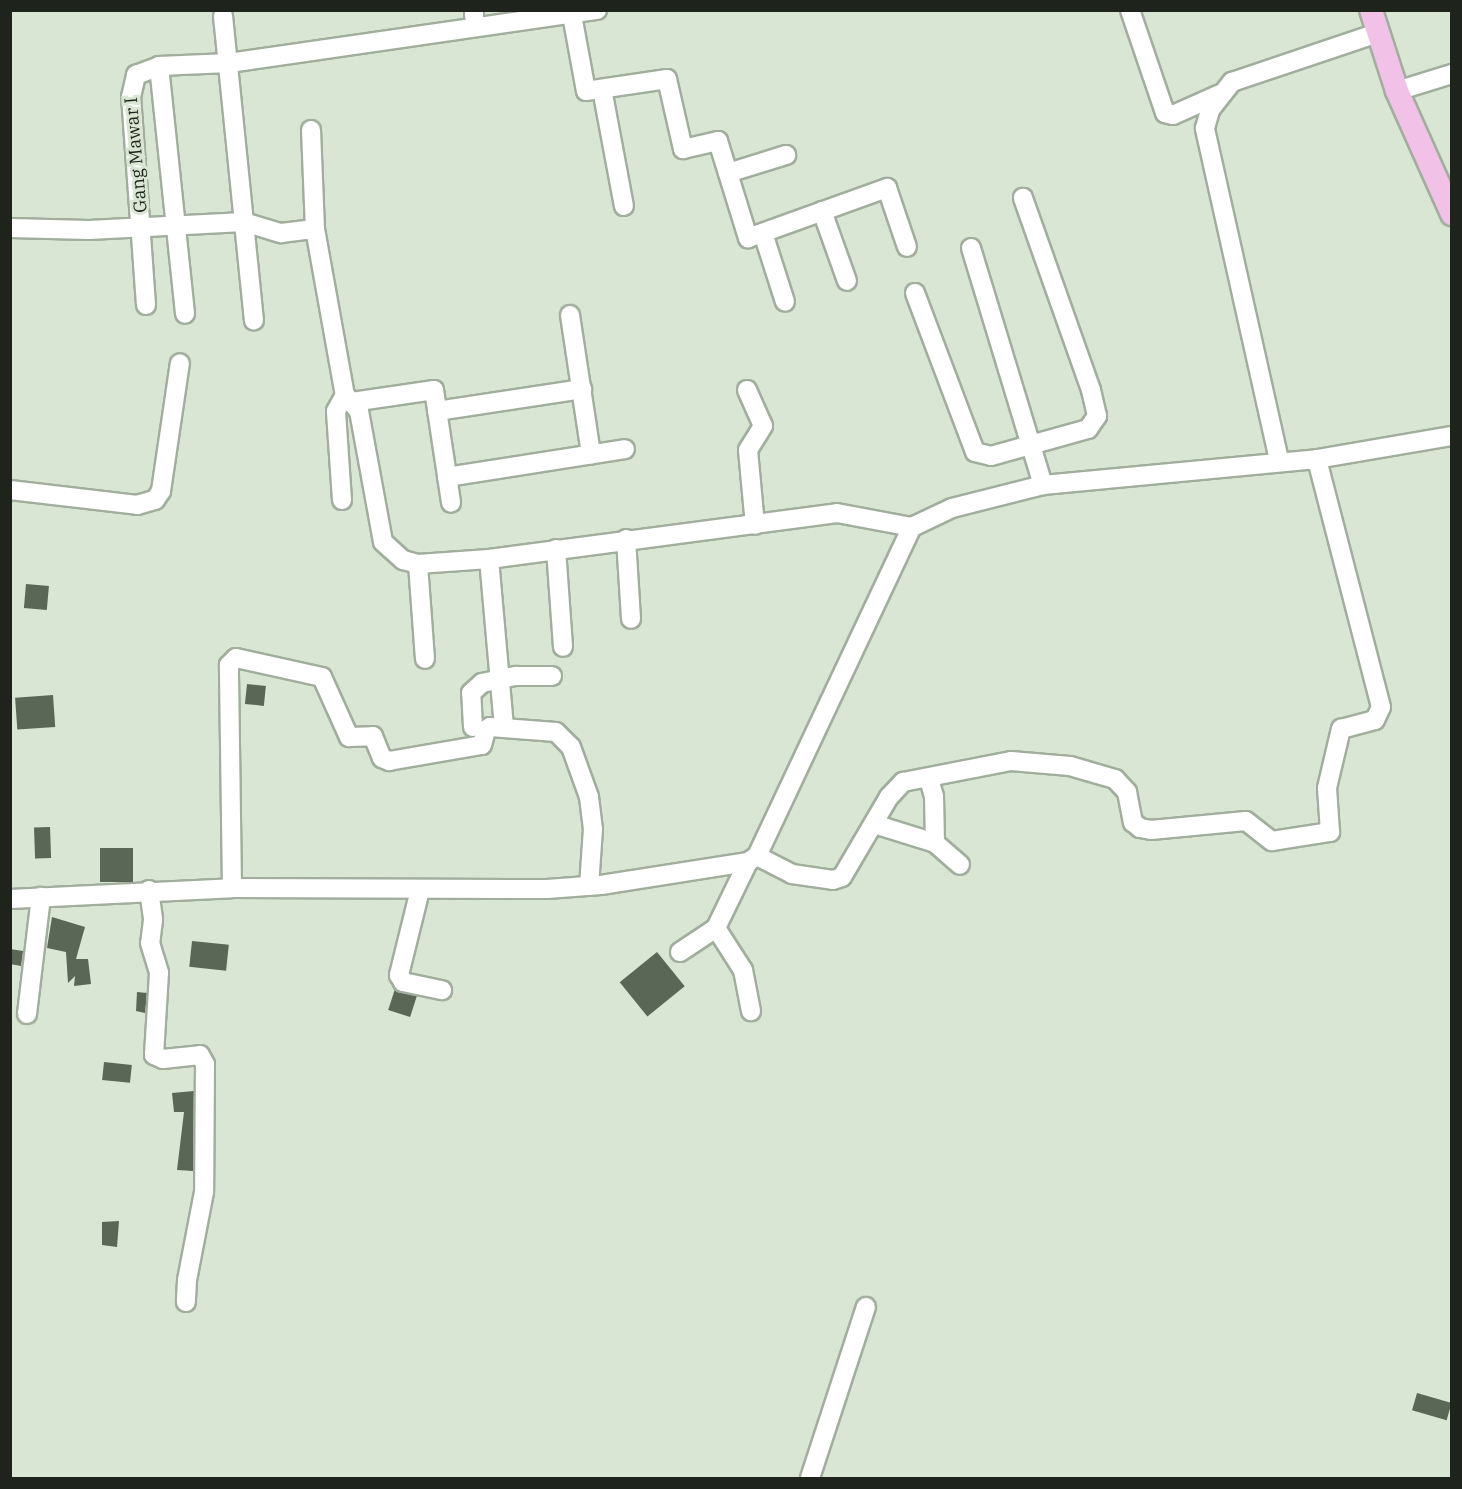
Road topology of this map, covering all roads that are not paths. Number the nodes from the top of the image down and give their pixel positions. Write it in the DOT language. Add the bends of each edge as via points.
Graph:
graph roads {
  1 [pos="597,10"];
  2 [pos="1130,10"];
  3 [pos="1371,10"];
  4 [pos="570,13"];
  5 [pos="223,16"];
  6 [pos="1378,33"];
  7 [pos="229,63"];
  8 [pos="159,66"];
  9 [pos="1452,74"];
  10 [pos="602,89"];
  11 [pos="1397,91"];
  12 [pos="1220,94"];
  13 [pos="311,130"];
  14 [pos="786,155"];
  15 [pos="728,173"];
  16 [pos="1023,198"];
  17 [pos="624,206"];
  18 [pos="822,211"];
  19 [pos="1452,214"];
  20 [pos="244,222"];
  21 [pos="10,228"];
  22 [pos="142,228"];
  23 [pos="173,228"];
  24 [pos="315,229"];
  25 [pos="763,233"];
  26 [pos="907,247"];
  27 [pos="971,248"];
  28 [pos="847,281"];
  29 [pos="915,293"];
  30 [pos="785,302"];
  31 [pos="146,305"];
  32 [pos="185,314"];
  33 [pos="570,315"];
  34 [pos="254,320"];
  35 [pos="180,363"];
  36 [pos="582,389"];
  37 [pos="747,390"];
  38 [pos="348,399"];
  39 [pos="437,411"];
  40 [pos="1452,436"];
  41 [pos="1031,445"];
  42 [pos="625,449"];
  43 [pos="591,454"];
  44 [pos="1317,459"];
  45 [pos="1279,460"];
  46 [pos="447,477"];
  47 [pos="1043,485"];
  48 [pos="10,490"];
  49 [pos="342,500"];
  50 [pos="451,502"];
  51 [pos="755,525"];
  52 [pos="912,527"];
  53 [pos="626,539"];
  54 [pos="556,549"];
  55 [pos="489,559"];
  56 [pos="418,564"];
  57 [pos="631,620"];
  58 [pos="563,647"];
  59 [pos="424,659"];
  60 [pos="552,676"];
  61 [pos="500,679"];
  62 [pos="504,726"];
  63 [pos="473,727"];
  64 [pos="930,779"];
  65 [pos="874,824"];
  66 [pos="935,843"];
  67 [pos="753,859"];
  68 [pos="960,865"];
  69 [pos="589,886"];
  70 [pos="232,888"];
  71 [pos="149,890"];
  72 [pos="420,890"];
  73 [pos="41,897"];
  74 [pos="10,899"];
  75 [pos="716,927"];
  76 [pos="680,952"];
  77 [pos="442,990"];
  78 [pos="751,1011"];
  79 [pos="27,1014"];
  80 [pos="186,1302"];
  81 [pos="866,1307"];
  82 [pos="810,1479"];
  1 -- 4 [label="street"];
  2 -- 12 [label="street" via="1165,113 1173,115"];
  3 -- 6 [label="main road"];
  4 -- 7 [label="street"];
  4 -- 10 [label="street" via="586,91"];
  5 -- 7 [label="street"];
  6 -- 11 [label="main road"];
  6 -- 12 [label="street" via="1232,81"];
  7 -- 8 [label="street"];
  7 -- 20 [label="street"];
  8 -- 22 [label="street, Gang Mawar I" via="136,75 133,82"];
  8 -- 23 [label="street"];
  9 -- 11 [label="street"];
  10 -- 15 [label="street" via="667,80 683,149 718,141"];
  10 -- 17 [label="street"];
  11 -- 19 [label="main road"];
  12 -- 45 [label="street" via="1205,128 1207,145"];
  13 -- 24 [label="street"];
  14 -- 15 [label="street"];
  15 -- 25 [label="street" via="748,238"];
  16 -- 41 [label="street" via="1097,416 1088,429"];
  18 -- 25 [label="street"];
  18 -- 26 [label="street" via="887,188"];
  18 -- 28 [label="street"];
  20 -- 23 [label="street"];
  20 -- 24 [label="street" via="281,233"];
  20 -- 34 [label="street"];
  21 -- 22 [label="street"];
  22 -- 23 [label="street"];
  22 -- 31 [label="street, Gang Mawar I"];
  23 -- 32 [label="street"];
  24 -- 38 [label="street"];
  25 -- 30 [label="street"];
  27 -- 41 [label="street"];
  29 -- 41 [label="street" via="975,452 992,456"];
  33 -- 36 [label="street"];
  35 -- 48 [label="street" via="161,491 155,500 137,506"];
  36 -- 39 [label="street"];
  36 -- 43 [label="street"];
  37 -- 51 [label="street" via="763,426 748,450"];
  38 -- 39 [label="street" via="434,390"];
  38 -- 49 [label="street" via="336,411"];
  38 -- 56 [label="street" via="359,411 383,542 391,553"];
  39 -- 46 [label="street"];
  40 -- 44 [label="street"];
  41 -- 47 [label="street"];
  42 -- 43 [label="street"];
  43 -- 46 [label="street"];
  44 -- 45 [label="street"];
  44 -- 64 [label="street" via="1381,707 1375,720 1341,729 1327,789 1330,832 1272,841 1246,821 1140,828 1133,822 1123,785 1070,766 1011,761"];
  45 -- 47 [label="street"];
  46 -- 50 [label="street"];
  47 -- 52 [label="street" via="952,508"];
  51 -- 52 [label="street" via="850,514"];
  51 -- 53 [label="street"];
  52 -- 67 [label="street"];
  53 -- 54 [label="street"];
  53 -- 57 [label="street"];
  54 -- 55 [label="street"];
  54 -- 58 [label="street"];
  55 -- 56 [label="street"];
  55 -- 61 [label="street"];
  56 -- 59 [label="street"];
  60 -- 61 [label="street"];
  61 -- 62 [label="street"];
  61 -- 63 [label="street" via="482,682 471,693"];
  62 -- 69 [label="street" via="556,732 571,747 589,797 593,829"];
  62 -- 70 [label="street" via="487,728 482,745 388,761 382,758 373,736 349,737 322,677 241,658 232,660"];
  64 -- 65 [label="street" via="903,782"];
  64 -- 66 [label="street"];
  65 -- 66 [label="street"];
  65 -- 67 [label="street" via="850,869 833,880 792,874"];
  66 -- 68 [label="street"];
  67 -- 69 [label="street"];
  67 -- 75 [label="street"];
  69 -- 72 [label="street"];
  70 -- 71 [label="street"];
  70 -- 72 [label="street"];
  71 -- 73 [label="street"];
  71 -- 80 [label="street" via="153,920 150,944 159,973 154,1055 163,1059 200,1055 205,1064 204,1192"];
  72 -- 77 [label="street" via="399,975 403,982"];
  73 -- 74 [label="street"];
  73 -- 79 [label="street"];
  75 -- 76 [label="street"];
  75 -- 78 [label="street" via="720,940 743,970"];
  81 -- 82 [label="street"];
}
